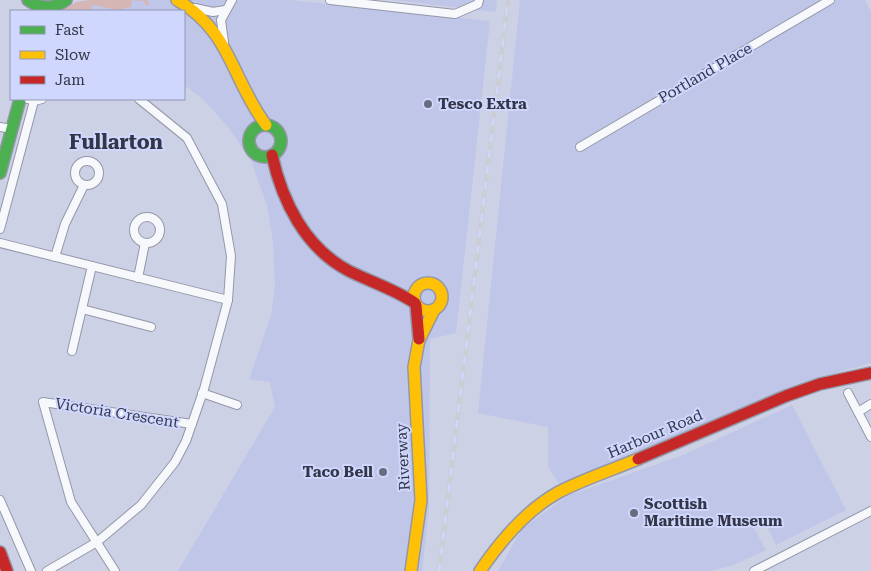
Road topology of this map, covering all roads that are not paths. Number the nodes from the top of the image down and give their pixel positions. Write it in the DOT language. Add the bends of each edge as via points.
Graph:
graph roads {
  1 [pos="232,0"];
  2 [pos="330,0"];
  3 [pos="478,0"];
  4 [pos="830,0"];
  5 [pos="179,1"];
  6 [pos="356,1"];
  7 [pos="31,5"];
  8 [pos="59,6"];
  9 [pos="225,10"];
  10 [pos="226,49"];
  11 [pos="20,100"];
  12 [pos="34,100"];
  13 [pos="140,100"];
  14 [pos="250,104"];
  15 [pos="266,125"];
  16 [pos="0,127"];
  17 [pos="12,129"];
  18 [pos="253,130"];
  19 [pos="580,147"];
  20 [pos="268,156"];
  21 [pos="0,173"];
  22 [pos="84,185"];
  23 [pos="0,229"];
  24 [pos="145,243"];
  25 [pos="0,244"];
  26 [pos="55,257"];
  27 [pos="92,266"];
  28 [pos="138,278"];
  29 [pos="424,284"];
  30 [pos="390,287"];
  31 [pos="228,300"];
  32 [pos="415,304"];
  33 [pos="82,309"];
  34 [pos="434,310"];
  35 [pos="151,327"];
  36 [pos="419,340"];
  37 [pos="72,350"];
  38 [pos="871,373"];
  39 [pos="202,393"];
  40 [pos="848,393"];
  41 [pos="871,404"];
  42 [pos="237,405"];
  43 [pos="858,412"];
  44 [pos="192,424"];
  45 [pos="871,438"];
  46 [pos="0,500"];
  47 [pos="871,511"];
  48 [pos="97,542"];
  49 [pos="0,552"];
  50 [pos="7,571"];
  51 [pos="31,571"];
  52 [pos="47,571"];
  53 [pos="115,571"];
  54 [pos="410,571"];
  55 [pos="480,571"];
  56 [pos="754,571"];
  1 -- 9 [label="street"];
  2 -- 6 [label="street"];
  3 -- 6 [label="street" via="478,4 455,14"];
  4 -- 19 [label="street, Portland Place"];
  5 -- 9 [label="street" via="204,11"];
  5 -- 10 [label="street" via="213,27"];
  7 -- 8 [label="street"];
  9 -- 10 [label="street" via="221,30"];
  10 -- 14 [label="street"];
  11 -- 17 [label="street"];
  12 -- 23 [label="street"];
  13 -- 31 [label="street" via="188,138 222,204 231,256"];
  14 -- 15 [label="street"];
  14 -- 18 [label="street"];
  15 -- 18 [label="street"];
  15 -- 20 [label="street" via="276,128 281,140 278,150"];
  16 -- 17 [label="street"];
  17 -- 21 [label="street"];
  18 -- 20 [label="street" via="250,146 253,151"];
  20 -- 30 [label="street" via="284,196 303,230 321,251 342,267"];
  22 -- 26 [label="street" via="65,224"];
  24 -- 28 [label="street"];
  25 -- 26 [label="street"];
  26 -- 27 [label="street"];
  27 -- 28 [label="street"];
  27 -- 33 [label="street"];
  28 -- 31 [label="street"];
  29 -- 30 [label="street"];
  29 -- 32 [label="street" via="414,293"];
  29 -- 34 [label="street" via="436,286 441,292 440,304"];
  30 -- 32 [label="street"];
  31 -- 39 [label="street"];
  32 -- 34 [label="street" via="426,311"];
  32 -- 36 [label="street, Riverway"];
  33 -- 35 [label="street"];
  33 -- 37 [label="street"];
  34 -- 36 [label="street, Riverway"];
  36 -- 54 [label="street, Riverway" via="414,388 421,500"];
  38 -- 55 [label="street, Harbour Road" via="820,384 786,396 560,492 510,531"];
  39 -- 42 [label="street"];
  39 -- 44 [label="street"];
  40 -- 43 [label="street"];
  41 -- 43 [label="street"];
  43 -- 45 [label="street"];
  44 -- 48 [label="street" via="175,462 141,505"];
  44 -- 48 [label="street, Victoria Crescent" via="43,402 71,502"];
  46 -- 51 [label="street"];
  47 -- 56 [label="street"];
  48 -- 52 [label="street"];
  48 -- 53 [label="street"];
  49 -- 50 [label="street"];
}
